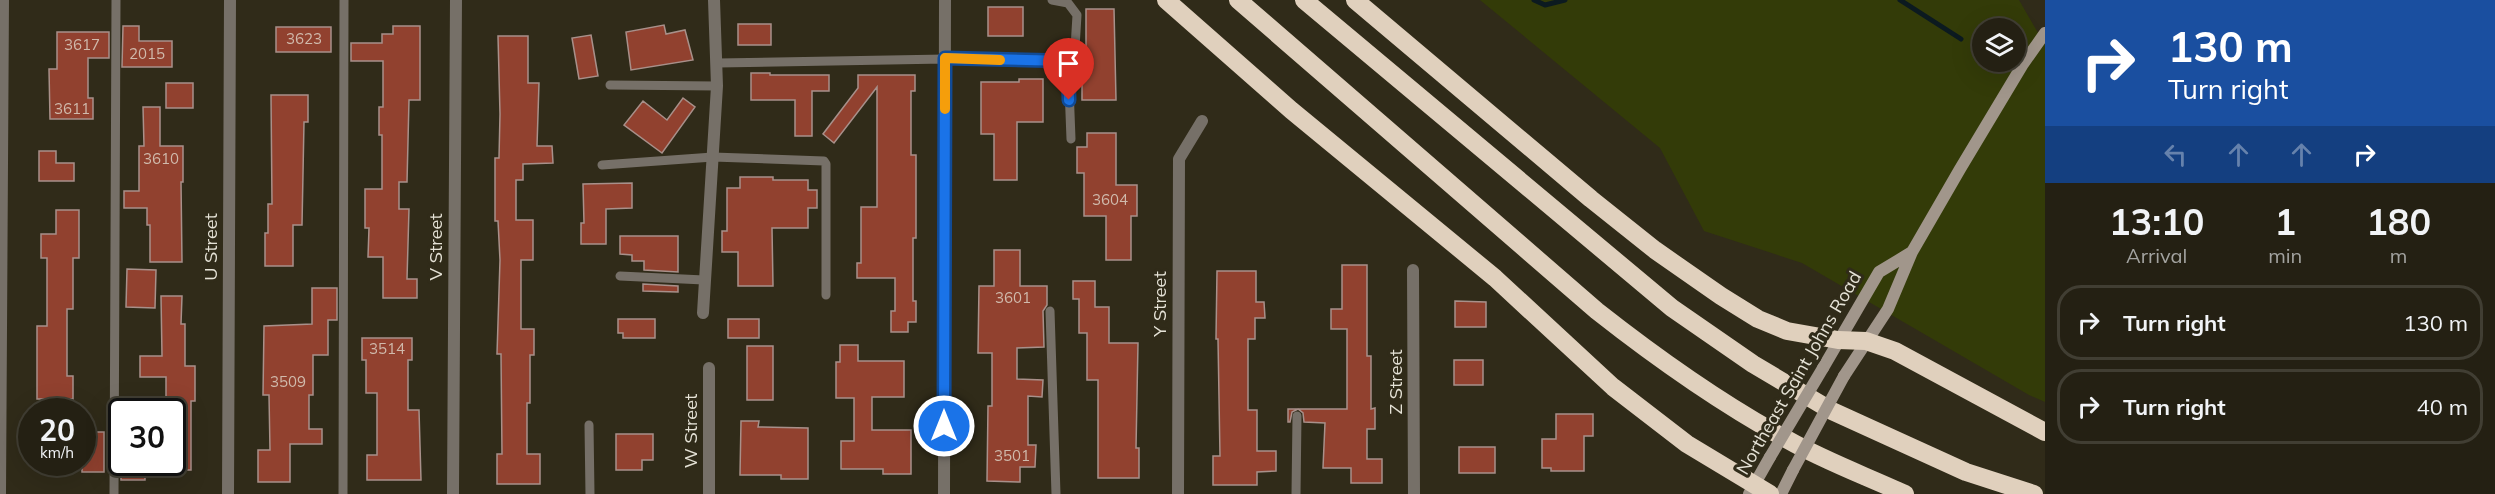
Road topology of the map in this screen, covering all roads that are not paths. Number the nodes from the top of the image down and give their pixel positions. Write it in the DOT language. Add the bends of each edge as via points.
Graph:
graph roads {
  1 [pos="3,0"];
  2 [pos="116,0"];
  3 [pos="230,0"];
  4 [pos="344,0"];
  5 [pos="456,0"];
  6 [pos="714,0"];
  7 [pos="945,0"];
  8 [pos="1052,0"];
  9 [pos="1166,0"];
  10 [pos="1238,0"];
  11 [pos="1304,0"];
  12 [pos="1355,0"];
  13 [pos="2045,33"];
  14 [pos="945,58"];
  15 [pos="1068,61"];
  16 [pos="718,63"];
  17 [pos="610,86"];
  18 [pos="717,86"];
  19 [pos="1202,121"];
  20 [pos="1071,139"];
  21 [pos="713,157"];
  22 [pos="602,165"];
  23 [pos="1911,252"];
  24 [pos="1413,270"];
  25 [pos="620,276"];
  26 [pos="704,279"];
  27 [pos="826,295"];
  28 [pos="1050,311"];
  29 [pos="703,313"];
  30 [pos="1838,340"];
  31 [pos="1866,341"];
  32 [pos="709,368"];
  33 [pos="1297,416"];
  34 [pos="589,425"];
  35 [pos="2045,432"];
  36 [pos="1758,491"];
  37 [pos="0,494"];
  38 [pos="114,494"];
  39 [pos="228,494"];
  40 [pos="343,494"];
  41 [pos="453,494"];
  42 [pos="590,494"];
  43 [pos="709,494"];
  44 [pos="944,494"];
  45 [pos="1056,494"];
  46 [pos="1178,494"];
  47 [pos="1296,494"];
  48 [pos="1414,494"];
  49 [pos="1781,494"];
  50 [pos="1905,494"];
  51 [pos="2034,494"];
  1 -- 37 [label="street"];
  2 -- 38 [label="lane"];
  3 -- 39 [label="street, U Street"];
  4 -- 40 [label="lane"];
  5 -- 41 [label="street, V Street"];
  6 -- 16 [label="street"];
  7 -- 14 [label="street"];
  8 -- 15 [label="lane" via="1068,3 1077,15 1075,48"];
  9 -- 36 [label="highway" via="1291,110 1495,278 1613,387 1687,444"];
  10 -- 50 [label="highway" via="1597,311 1652,354 1709,394 1790,441"];
  11 -- 51 [label="highway" via="1672,308 1753,364 1832,411 1966,472"];
  12 -- 30 [label="highway" via="1591,199 1686,273 1786,332"];
  13 -- 23 [label="main road, Northeast Saint Johns Road"];
  14 -- 15 [label="lane"];
  14 -- 16 [label="lane"];
  14 -- 44 [label="street"];
  15 -- 20 [label="lane"];
  16 -- 18 [label="street"];
  17 -- 18 [label="lane"];
  18 -- 21 [label="street"];
  19 -- 46 [label="street, Y Street" via="1179,159"];
  21 -- 22 [label="lane"];
  21 -- 26 [label="street"];
  21 -- 27 [label="lane" via="824,161"];
  23 -- 30 [label="main road, Northeast Saint Johns Road" via="1879,273"];
  23 -- 31 [label="main road, Northeast Saint Johns Road" via="1887,309"];
  24 -- 48 [label="street, Z Street"];
  25 -- 26 [label="lane"];
  26 -- 29 [label="street"];
  28 -- 45 [label="lane"];
  30 -- 31 [label="highway"];
  30 -- 36 [label="main road, Northeast Saint Johns Road, bridge" via="1770,457"];
  31 -- 35 [label="highway" via="1895,351"];
  31 -- 49 [label="main road, Northeast Saint Johns Road, bridge"];
  32 -- 43 [label="street, W Street"];
  33 -- 47 [label="lane"];
  34 -- 42 [label="lane"];
}
